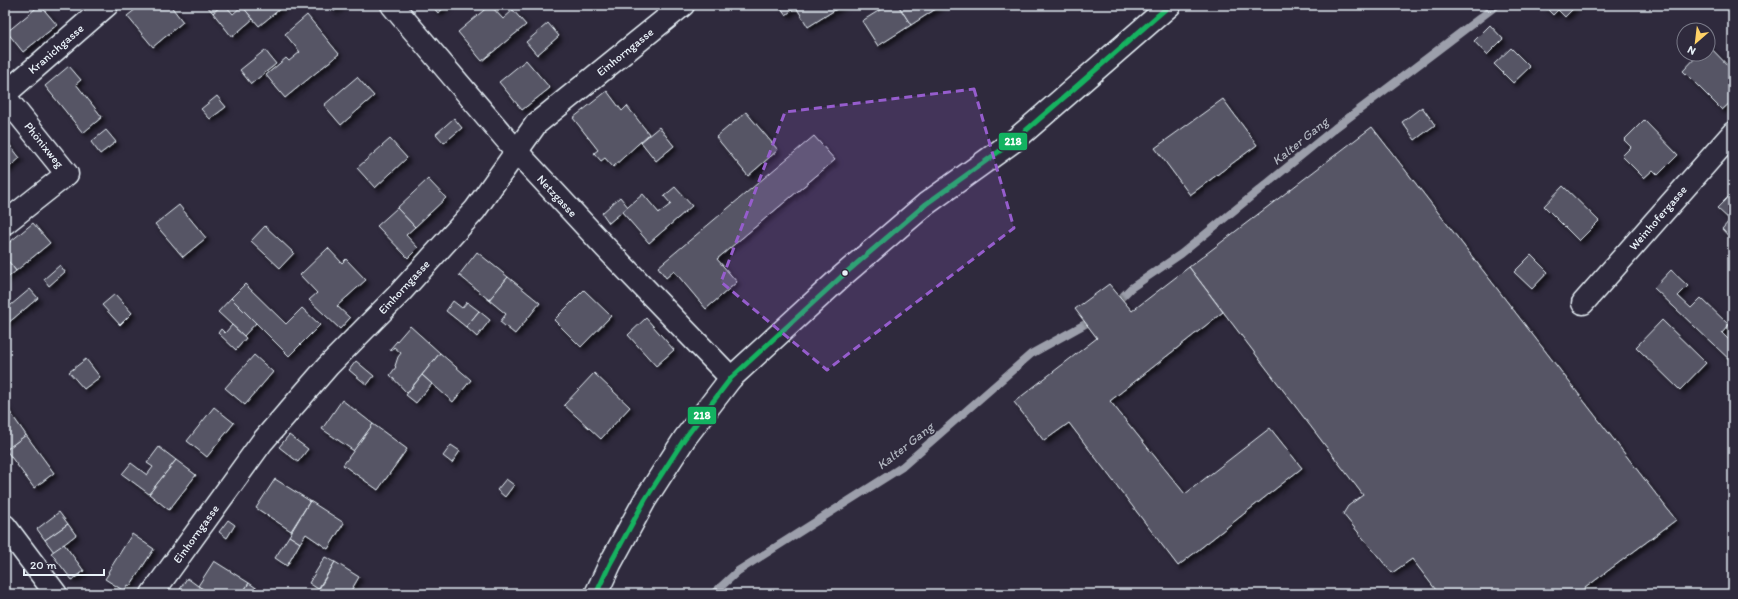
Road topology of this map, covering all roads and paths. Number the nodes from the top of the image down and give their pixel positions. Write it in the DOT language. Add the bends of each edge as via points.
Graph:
graph roads {
  1 [pos="108,5"];
  2 [pos="392,5"];
  3 [pos="683,5"];
  4 [pos="1170,5"];
  5 [pos="5,95"];
  6 [pos="1733,133"];
  7 [pos="516,152"];
  8 [pos="5,223"];
  9 [pos="1583,303"];
  10 [pos="731,378"];
  11 [pos="5,526"];
  12 [pos="56,594"];
  13 [pos="152,594"];
  14 [pos="596,594"];
  1 -- 5 [label="street, Kranichgasse"];
  2 -- 7 [label="street, Netzgasse"];
  3 -- 7 [label="street, Einhorngasse" via="536,124"];
  4 -- 10 [label="street" via="1015,140 926,204 841,277"];
  5 -- 8 [label="street, Phönixweg" via="67,174"];
  6 -- 9 [label="street, Weinhofergasse"];
  7 -- 10 [label="street, Netzgasse"];
  7 -- 13 [label="street, Einhorngasse" via="475,210 397,296 328,366 262,442"];
  10 -- 14 [label="street" via="685,438 645,500"];
  11 -- 12 [label="street"];
}
